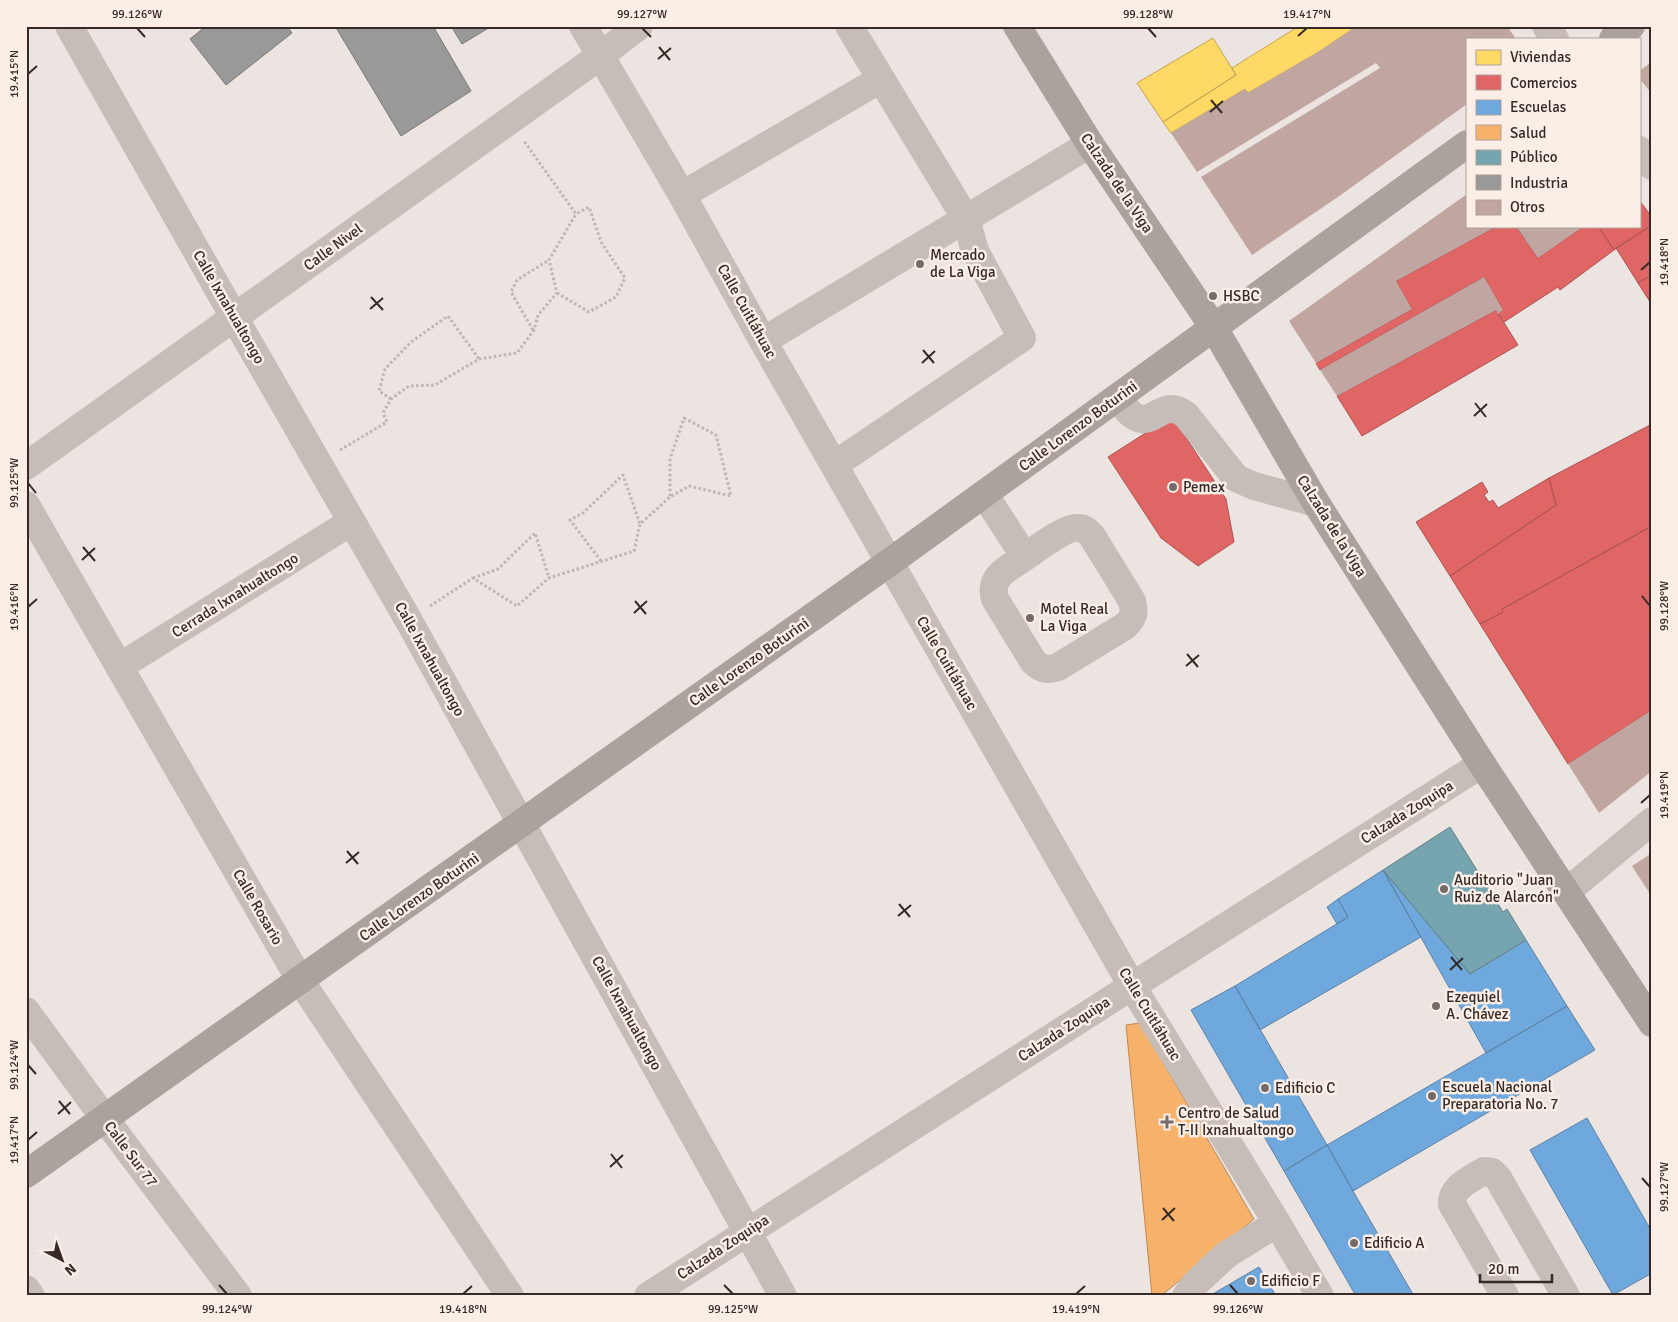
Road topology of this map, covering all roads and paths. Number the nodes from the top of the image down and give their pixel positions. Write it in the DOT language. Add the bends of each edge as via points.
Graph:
graph roads {
  1 [pos="69,26"];
  2 [pos="583,26"];
  3 [pos="639,26"];
  4 [pos="849,26"];
  5 [pos="1017,26"];
  6 [pos="1546,26"];
  7 [pos="1631,26"];
  8 [pos="1554,38"];
  9 [pos="1614,38"];
  10 [pos="600,56"];
  11 [pos="881,79"];
  12 [pos="511,119"];
  13 [pos="1090,144"];
  14 [pos="1466,145"];
  15 [pos="1640,151"];
  16 [pos="1652,166"];
  17 [pos="682,195"];
  18 [pos="576,214"];
  19 [pos="966,219"];
  20 [pos="549,260"];
  21 [pos="557,293"];
  22 [pos="234,317"];
  23 [pos="1214,328"];
  24 [pos="534,330"];
  25 [pos="763,341"];
  26 [pos="479,358"];
  27 [pos="1119,397"];
  28 [pos="391,399"];
  29 [pos="317,462"];
  30 [pos="834,465"];
  31 [pos="26,466"];
  32 [pos="984,494"];
  33 [pos="670,497"];
  34 [pos="1316,503"];
  35 [pos="26,506"];
  36 [pos="352,522"];
  37 [pos="640,524"];
  38 [pos="1026,557"];
  39 [pos="601,561"];
  40 [pos="890,562"];
  41 [pos="473,578"];
  42 [pos="548,578"];
  43 [pos="409,621"];
  44 [pos="118,667"];
  45 [pos="1482,764"];
  46 [pos="1652,821"];
  47 [pos="522,824"];
  48 [pos="1566,892"];
  49 [pos="300,980"];
  50 [pos="1132,986"];
  51 [pos="26,1011"];
  52 [pos="1652,1023"];
  53 [pos="105,1119"];
  54 [pos="26,1174"];
  55 [pos="1277,1223"];
  56 [pos="748,1231"];
  57 [pos="26,1289"];
  58 [pos="31,1296"];
  59 [pos="238,1296"];
  60 [pos="510,1296"];
  61 [pos="648,1296"];
  62 [pos="783,1296"];
  63 [pos="1186,1296"];
  64 [pos="1320,1296"];
  65 [pos="1505,1296"];
  66 [pos="1566,1296"];
  1 -- 22 [label="street, Calle Ixnahualtongo"];
  2 -- 10 [label="street, Calle Cuitláhuac"];
  3 -- 10 [label="street, Calle Nivel"];
  4 -- 11 [label="street"];
  5 -- 13 [label="main road, Calzada de la Viga"];
  6 -- 8 [label="street"];
  7 -- 9 [label="main road"];
  10 -- 12 [label="street, Calle Nivel"];
  10 -- 17 [label="street, Calle Cuitláhuac"];
  11 -- 17 [label="street"];
  11 -- 19 [label="street"];
  12 -- 18 [label="path"];
  12 -- 22 [label="street, Calle Nivel"];
  13 -- 19 [label="street"];
  13 -- 23 [label="main road, Calzada de la Viga"];
  14 -- 23 [label="main road, Calle Lorenzo Boturini"];
  15 -- 16 [label="street"];
  17 -- 25 [label="street, Calle Cuitláhuac"];
  18 -- 20 [label="path"];
  18 -- 21 [label="path" via="589,207 601,242 625,278 616,297 590,312"];
  19 -- 25 [label="street"];
  19 -- 30 [label="street" via="975,251 1022,338"];
  20 -- 21 [label="path"];
  20 -- 24 [label="path" via="517,280 511,292"];
  21 -- 24 [label="path" via="538,315"];
  22 -- 29 [label="street, Calle Ixnahualtongo"];
  22 -- 31 [label="street, Calle Nivel"];
  23 -- 27 [label="main road, Calle Lorenzo Boturini"];
  23 -- 34 [label="main road, Calzada de la Viga"];
  24 -- 26 [label="path" via="517,353"];
  25 -- 30 [label="street, Calle Cuitláhuac"];
  26 -- 28 [label="path" via="435,385 409,386"];
  26 -- 28 [label="path" via="448,316 411,342 385,369 379,391"];
  27 -- 32 [label="main road, Calle Lorenzo Boturini"];
  27 -- 34 [label="street" via="1136,418 1145,419 1170,408 1179,410 1236,478"];
  28 -- 29 [label="path" via="383,413 387,422"];
  29 -- 36 [label="street, Calle Ixnahualtongo"];
  30 -- 40 [label="street, Calle Cuitláhuac"];
  32 -- 38 [label="street"];
  32 -- 40 [label="main road, Calle Lorenzo Boturini"];
  33 -- 33 [label="path" via="689,486 731,496 716,435 684,418 670,460"];
  33 -- 37 [label="path"];
  34 -- 45 [label="main road, Calzada de la Viga"];
  35 -- 44 [label="street, Calle Rosario"];
  36 -- 43 [label="street, Calle Ixnahualtongo"];
  36 -- 44 [label="street, Cerrada Ixnahualtongo"];
  37 -- 39 [label="path" via="634,551"];
  37 -- 39 [label="path" via="623,475 584,513 570,520"];
  38 -- 38 [label="street" via="1067,530 1086,529 1132,601 1132,620 1058,667 1040,668 994,599 992,590 1000,575"];
  39 -- 42 [label="path"];
  40 -- 47 [label="main road, Calle Lorenzo Boturini"];
  40 -- 50 [label="street, Calle Cuitláhuac"];
  41 -- 42 [label="path" via="517,606"];
  41 -- 42 [label="path" via="498,569 535,533"];
  41 -- 43 [label="path"];
  43 -- 47 [label="street, Calle Ixnahualtongo"];
  44 -- 49 [label="street, Calle Rosario"];
  45 -- 48 [label="main road, Calzada de la Viga"];
  45 -- 50 [label="street, Calzada Zoquipa"];
  46 -- 48 [label="street"];
  47 -- 49 [label="main road, Calle Lorenzo Boturini"];
  47 -- 56 [label="street, Calle Ixnahualtongo"];
  48 -- 52 [label="main road, Calzada de la Viga"];
  49 -- 53 [label="main road, Calle Lorenzo Boturini"];
  49 -- 60 [label="street, Calle Rosario"];
  50 -- 55 [label="street, Calle Cuitláhuac"];
  50 -- 56 [label="street, Calzada Zoquipa"];
  51 -- 53 [label="street, Calle Sur 77"];
  53 -- 54 [label="main road, Calle Lorenzo Boturini"];
  53 -- 59 [label="street, Calle Sur 77"];
  55 -- 63 [label="street" via="1226,1255"];
  55 -- 64 [label="street, Calle Cuitláhuac"];
  56 -- 61 [label="street, Calzada Zoquipa"];
  56 -- 62 [label="street, Calle Ixnahualtongo"];
  57 -- 58 [label="street"];
  65 -- 66 [label="street" via="1452,1204 1455,1190 1484,1171 1492,1172 1498,1178"];
}
